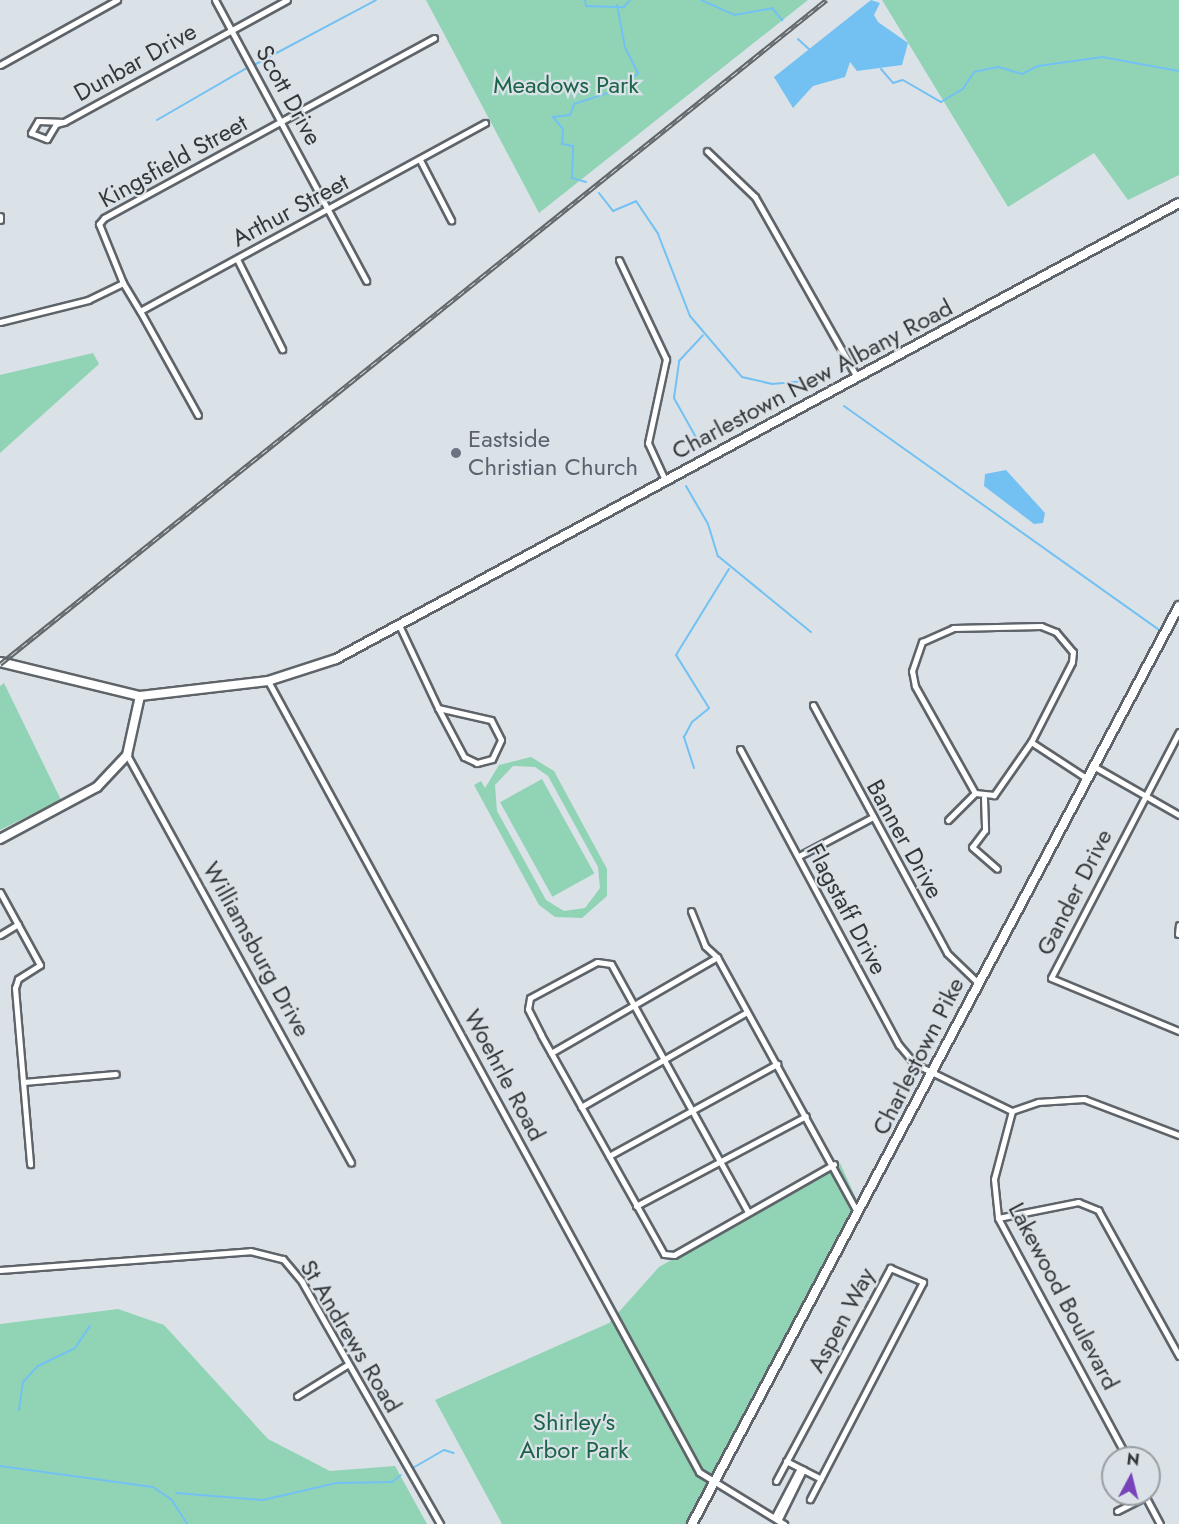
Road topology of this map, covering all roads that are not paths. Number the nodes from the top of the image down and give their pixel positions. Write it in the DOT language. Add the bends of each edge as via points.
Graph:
graph roads {
  1 [pos="117,0"];
  2 [pos="215,0"];
  3 [pos="287,0"];
  4 [pos="232,30"];
  5 [pos="434,38"];
  6 [pos="0,65"];
  7 [pos="282,120"];
  8 [pos="64,122"];
  9 [pos="485,123"];
  10 [pos="707,151"];
  11 [pos="420,160"];
  12 [pos="1179,203"];
  13 [pos="331,207"];
  14 [pos="451,220"];
  15 [pos="237,259"];
  16 [pos="619,260"];
  17 [pos="366,281"];
  18 [pos="123,283"];
  19 [pos="140,311"];
  20 [pos="0,322"];
  21 [pos="282,349"];
  22 [pos="857,377"];
  23 [pos="198,415"];
  24 [pos="665,480"];
  25 [pos="1179,606"];
  26 [pos="399,625"];
  27 [pos="0,662"];
  28 [pos="268,681"];
  29 [pos="140,696"];
  30 [pos="813,705"];
  31 [pos="438,708"];
  32 [pos="1179,732"];
  33 [pos="1031,742"];
  34 [pos="740,749"];
  35 [pos="127,755"];
  36 [pos="1095,767"];
  37 [pos="1086,778"];
  38 [pos="975,793"];
  39 [pos="1145,795"];
  40 [pos="984,798"];
  41 [pos="1179,814"];
  42 [pos="873,817"];
  43 [pos="948,820"];
  44 [pos="0,839"];
  45 [pos="799,856"];
  46 [pos="997,869"];
  47 [pos="0,892"];
  48 [pos="691,911"];
  49 [pos="18,924"];
  50 [pos="1179,925"];
  51 [pos="1178,934"];
  52 [pos="0,935"];
  53 [pos="717,957"];
  54 [pos="976,981"];
  55 [pos="634,1005"];
  56 [pos="747,1012"];
  57 [pos="1179,1031"];
  58 [pos="551,1053"];
  59 [pos="663,1060"];
  60 [pos="777,1064"];
  61 [pos="116,1074"];
  62 [pos="935,1074"];
  63 [pos="23,1082"];
  64 [pos="581,1107"];
  65 [pos="691,1111"];
  66 [pos="1012,1111"];
  67 [pos="806,1116"];
  68 [pos="1179,1135"];
  69 [pos="609,1156"];
  70 [pos="719,1162"];
  71 [pos="351,1163"];
  72 [pos="30,1164"];
  73 [pos="834,1164"];
  74 [pos="636,1206"];
  75 [pos="748,1212"];
  76 [pos="858,1213"];
  77 [pos="998,1218"];
  78 [pos="0,1270"];
  79 [pos="1179,1356"];
  80 [pos="347,1365"];
  81 [pos="297,1396"];
  82 [pos="1121,1446"];
  83 [pos="786,1461"];
  84 [pos="802,1469"];
  85 [pos="820,1479"];
  86 [pos="776,1481"];
  87 [pos="713,1482"];
  88 [pos="810,1498"];
  89 [pos="1125,1506"];
  90 [pos="1150,1506"];
  91 [pos="1117,1510"];
  92 [pos="777,1517"];
  93 [pos="440,1524"];
  94 [pos="692,1524"];
  95 [pos="784,1524"];
  96 [pos="1160,1524"];
  1 -- 6 [label="street"];
  2 -- 4 [label="street, Scott Drive"];
  3 -- 4 [label="street, Dunbar Drive"];
  4 -- 7 [label="street, Scott Drive"];
  4 -- 8 [label="street, Dunbar Drive"];
  5 -- 7 [label="street, Kingsfield Street"];
  7 -- 13 [label="street, Scott Drive"];
  7 -- 18 [label="street, Kingsfield Street" via="104,218 99,224"];
  8 -- 8 [label="street, Dunbar Drive" via="38,121 32,133 47,138"];
  9 -- 11 [label="street, Arthur Street"];
  10 -- 22 [label="street" via="755,197"];
  11 -- 13 [label="street, Arthur Street"];
  11 -- 14 [label="street"];
  12 -- 22 [label="main road, Charlestown New Albany Road"];
  13 -- 15 [label="street, Arthur Street"];
  13 -- 17 [label="street, Scott Drive"];
  15 -- 19 [label="street, Arthur Street"];
  15 -- 21 [label="street"];
  16 -- 24 [label="street" via="666,358 648,443"];
  18 -- 19 [label="street"];
  18 -- 20 [label="street" via="88,300"];
  19 -- 23 [label="street"];
  22 -- 24 [label="main road, Charlestown New Albany Road"];
  24 -- 26 [label="main road, Charlestown New Albany Road"];
  25 -- 36 [label="main road, Charlestown Pike"];
  26 -- 28 [label="main road, Charlestown New Albany Road" via="336,659"];
  26 -- 31 [label="street"];
  27 -- 29 [label="main road"];
  28 -- 29 [label="main road, Charlestown New Albany Road"];
  28 -- 87 [label="street, Woehrle Road" via="699,1472"];
  29 -- 35 [label="main road"];
  30 -- 42 [label="street, Banner Drive"];
  31 -- 31 [label="street" via="464,757 477,763 492,759 501,740 491,720"];
  32 -- 39 [label="street, Gander Drive"];
  33 -- 37 [label="street"];
  33 -- 38 [label="street" via="1072,662 1073,651 1056,632 1041,626 953,628 922,642 912,671 915,686"];
  33 -- 40 [label="street" via="1008,780"];
  34 -- 45 [label="street, Flagstaff Drive"];
  35 -- 44 [label="main road" via="97,788"];
  35 -- 71 [label="street, Williamsburg Drive"];
  36 -- 37 [label="main road, Charlestown Pike"];
  36 -- 39 [label="street"];
  37 -- 54 [label="main road, Charlestown Pike"];
  38 -- 40 [label="street"];
  38 -- 43 [label="street"];
  39 -- 41 [label="street"];
  39 -- 57 [label="street, Gander Drive" via="1051,978"];
  40 -- 46 [label="street" via="985,830 972,848"];
  42 -- 45 [label="street"];
  42 -- 54 [label="street, Banner Drive" via="946,953"];
  45 -- 62 [label="street, Flagstaff Drive" via="899,1045 915,1064"];
  47 -- 49 [label="street"];
  48 -- 53 [label="street" via="705,946"];
  49 -- 52 [label="street"];
  49 -- 63 [label="street" via="40,965 15,983"];
  50 -- 51 [label="street"];
  53 -- 55 [label="street"];
  53 -- 56 [label="street"];
  54 -- 62 [label="main road, Charlestown Pike"];
  55 -- 58 [label="street"];
  55 -- 58 [label="street" via="610,964 602,961 532,997 528,1009"];
  55 -- 59 [label="street"];
  56 -- 59 [label="street"];
  56 -- 60 [label="street"];
  58 -- 64 [label="street"];
  59 -- 64 [label="street"];
  59 -- 65 [label="street"];
  60 -- 65 [label="street"];
  60 -- 67 [label="street"];
  61 -- 63 [label="street"];
  62 -- 66 [label="street"];
  62 -- 76 [label="main road, Charlestown Pike"];
  63 -- 72 [label="street"];
  64 -- 69 [label="street"];
  65 -- 69 [label="street"];
  65 -- 70 [label="street"];
  66 -- 68 [label="street" via="1038,1102 1084,1099"];
  66 -- 77 [label="street, Lakewood Boulevard" via="994,1179"];
  67 -- 70 [label="street"];
  67 -- 73 [label="street"];
  69 -- 74 [label="street"];
  70 -- 74 [label="street"];
  70 -- 75 [label="street"];
  73 -- 75 [label="street"];
  73 -- 76 [label="street"];
  74 -- 75 [label="street" via="668,1255"];
  76 -- 87 [label="main road, Charlestown Pike"];
  77 -- 79 [label="street" via="1070,1203 1098,1210"];
  77 -- 82 [label="street, Lakewood Boulevard"];
  78 -- 80 [label="street, St Andrews Road" via="263,1251 283,1259 302,1282"];
  80 -- 81 [label="street"];
  80 -- 93 [label="street, St Andrews Road"];
  83 -- 84 [label="street"];
  83 -- 85 [label="street, Aspen Way" via="890,1268 923,1282"];
  83 -- 86 [label="street, Aspen Way"];
  84 -- 85 [label="street"];
  84 -- 92 [label="street"];
  85 -- 88 [label="street, Aspen Way"];
  87 -- 92 [label="street, Woehrle Road"];
  87 -- 94 [label="main road, Charlestown Pike"];
  89 -- 91 [label="street"];
  90 -- 96 [label="street"];
  92 -- 95 [label="street, Woehrle Road"];
}
